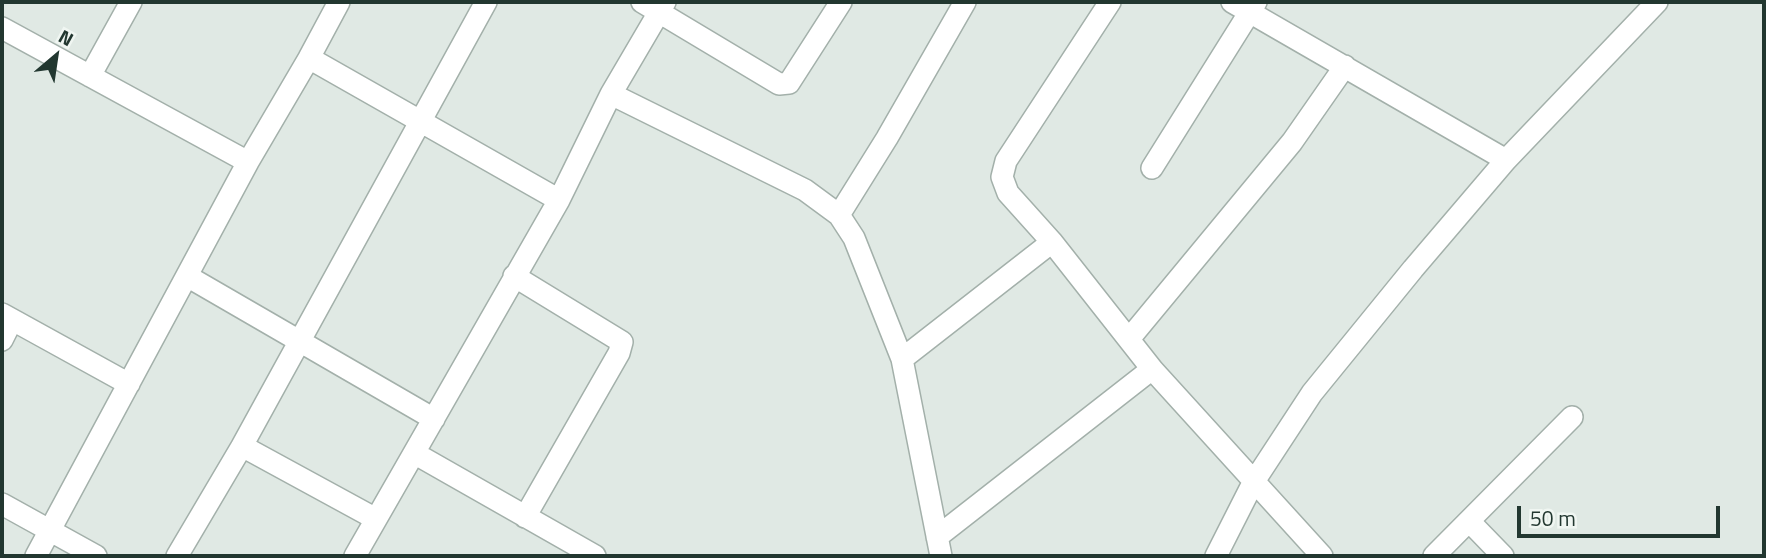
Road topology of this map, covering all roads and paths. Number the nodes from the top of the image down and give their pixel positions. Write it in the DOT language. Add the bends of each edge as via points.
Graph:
graph roads {
  1 [pos="131,2"];
  2 [pos="339,2"];
  3 [pos="486,2"];
  4 [pos="841,2"];
  5 [pos="965,2"];
  6 [pos="1110,2"];
  7 [pos="1655,2"];
  8 [pos="655,5"];
  9 [pos="1246,5"];
  10 [pos="2,28"];
  11 [pos="309,58"];
  12 [pos="1345,66"];
  13 [pos="90,76"];
  14 [pos="611,94"];
  15 [pos="422,121"];
  16 [pos="1506,160"];
  17 [pos="248,162"];
  18 [pos="1152,169"];
  19 [pos="559,200"];
  20 [pos="839,215"];
  21 [pos="1052,242"];
  22 [pos="187,276"];
  23 [pos="514,276"];
  24 [pos="7,317"];
  25 [pos="1129,339"];
  26 [pos="2,340"];
  27 [pos="300,341"];
  28 [pos="902,359"];
  29 [pos="1152,369"];
  30 [pos="129,384"];
  31 [pos="1572,417"];
  32 [pos="433,419"];
  33 [pos="242,446"];
  34 [pos="414,453"];
  35 [pos="1253,483"];
  36 [pos="2,504"];
  37 [pos="525,517"];
  38 [pos="376,519"];
  39 [pos="1469,520"];
  40 [pos="50,531"];
  41 [pos="939,547"];
  42 [pos="36,556"];
  43 [pos="96,556"];
  44 [pos="177,556"];
  45 [pos="355,556"];
  46 [pos="595,556"];
  47 [pos="1216,556"];
  48 [pos="1322,556"];
  49 [pos="1434,556"];
  50 [pos="1503,556"];
  1 -- 13 [label="street"];
  2 -- 11 [label="street"];
  3 -- 15 [label="street"];
  4 -- 8 [label="street" via="789,83 779,84"];
  5 -- 20 [label="street"];
  6 -- 21 [label="street" via="1006,161 1002,177 1008,192"];
  7 -- 16 [label="street"];
  8 -- 14 [label="street"];
  9 -- 12 [label="street"];
  9 -- 18 [label="street"];
  10 -- 13 [label="street"];
  11 -- 15 [label="street"];
  11 -- 17 [label="street"];
  12 -- 16 [label="street"];
  12 -- 25 [label="street" via="1292,142"];
  13 -- 17 [label="street"];
  14 -- 19 [label="street"];
  14 -- 20 [label="street" via="805,190"];
  15 -- 19 [label="street"];
  15 -- 27 [label="street"];
  16 -- 35 [label="street" via="1312,393"];
  17 -- 22 [label="street"];
  19 -- 23 [label="street"];
  20 -- 28 [label="street" via="854,238"];
  21 -- 25 [label="street"];
  21 -- 28 [label="street"];
  22 -- 27 [label="street"];
  22 -- 30 [label="street"];
  23 -- 32 [label="street"];
  23 -- 37 [label="street" via="622,342"];
  24 -- 26 [label="street"];
  24 -- 30 [label="street"];
  25 -- 29 [label="street"];
  27 -- 32 [label="street"];
  27 -- 33 [label="street"];
  28 -- 41 [label="street"];
  29 -- 35 [label="street"];
  29 -- 41 [label="street"];
  30 -- 40 [label="street"];
  31 -- 39 [label="street"];
  32 -- 34 [label="street"];
  33 -- 38 [label="street"];
  33 -- 44 [label="street"];
  34 -- 37 [label="street"];
  34 -- 38 [label="street"];
  35 -- 47 [label="street"];
  35 -- 48 [label="street"];
  36 -- 40 [label="street"];
  37 -- 46 [label="street"];
  38 -- 45 [label="street"];
  39 -- 49 [label="street"];
  39 -- 50 [label="street"];
  40 -- 42 [label="street"];
  40 -- 43 [label="street"];
}
